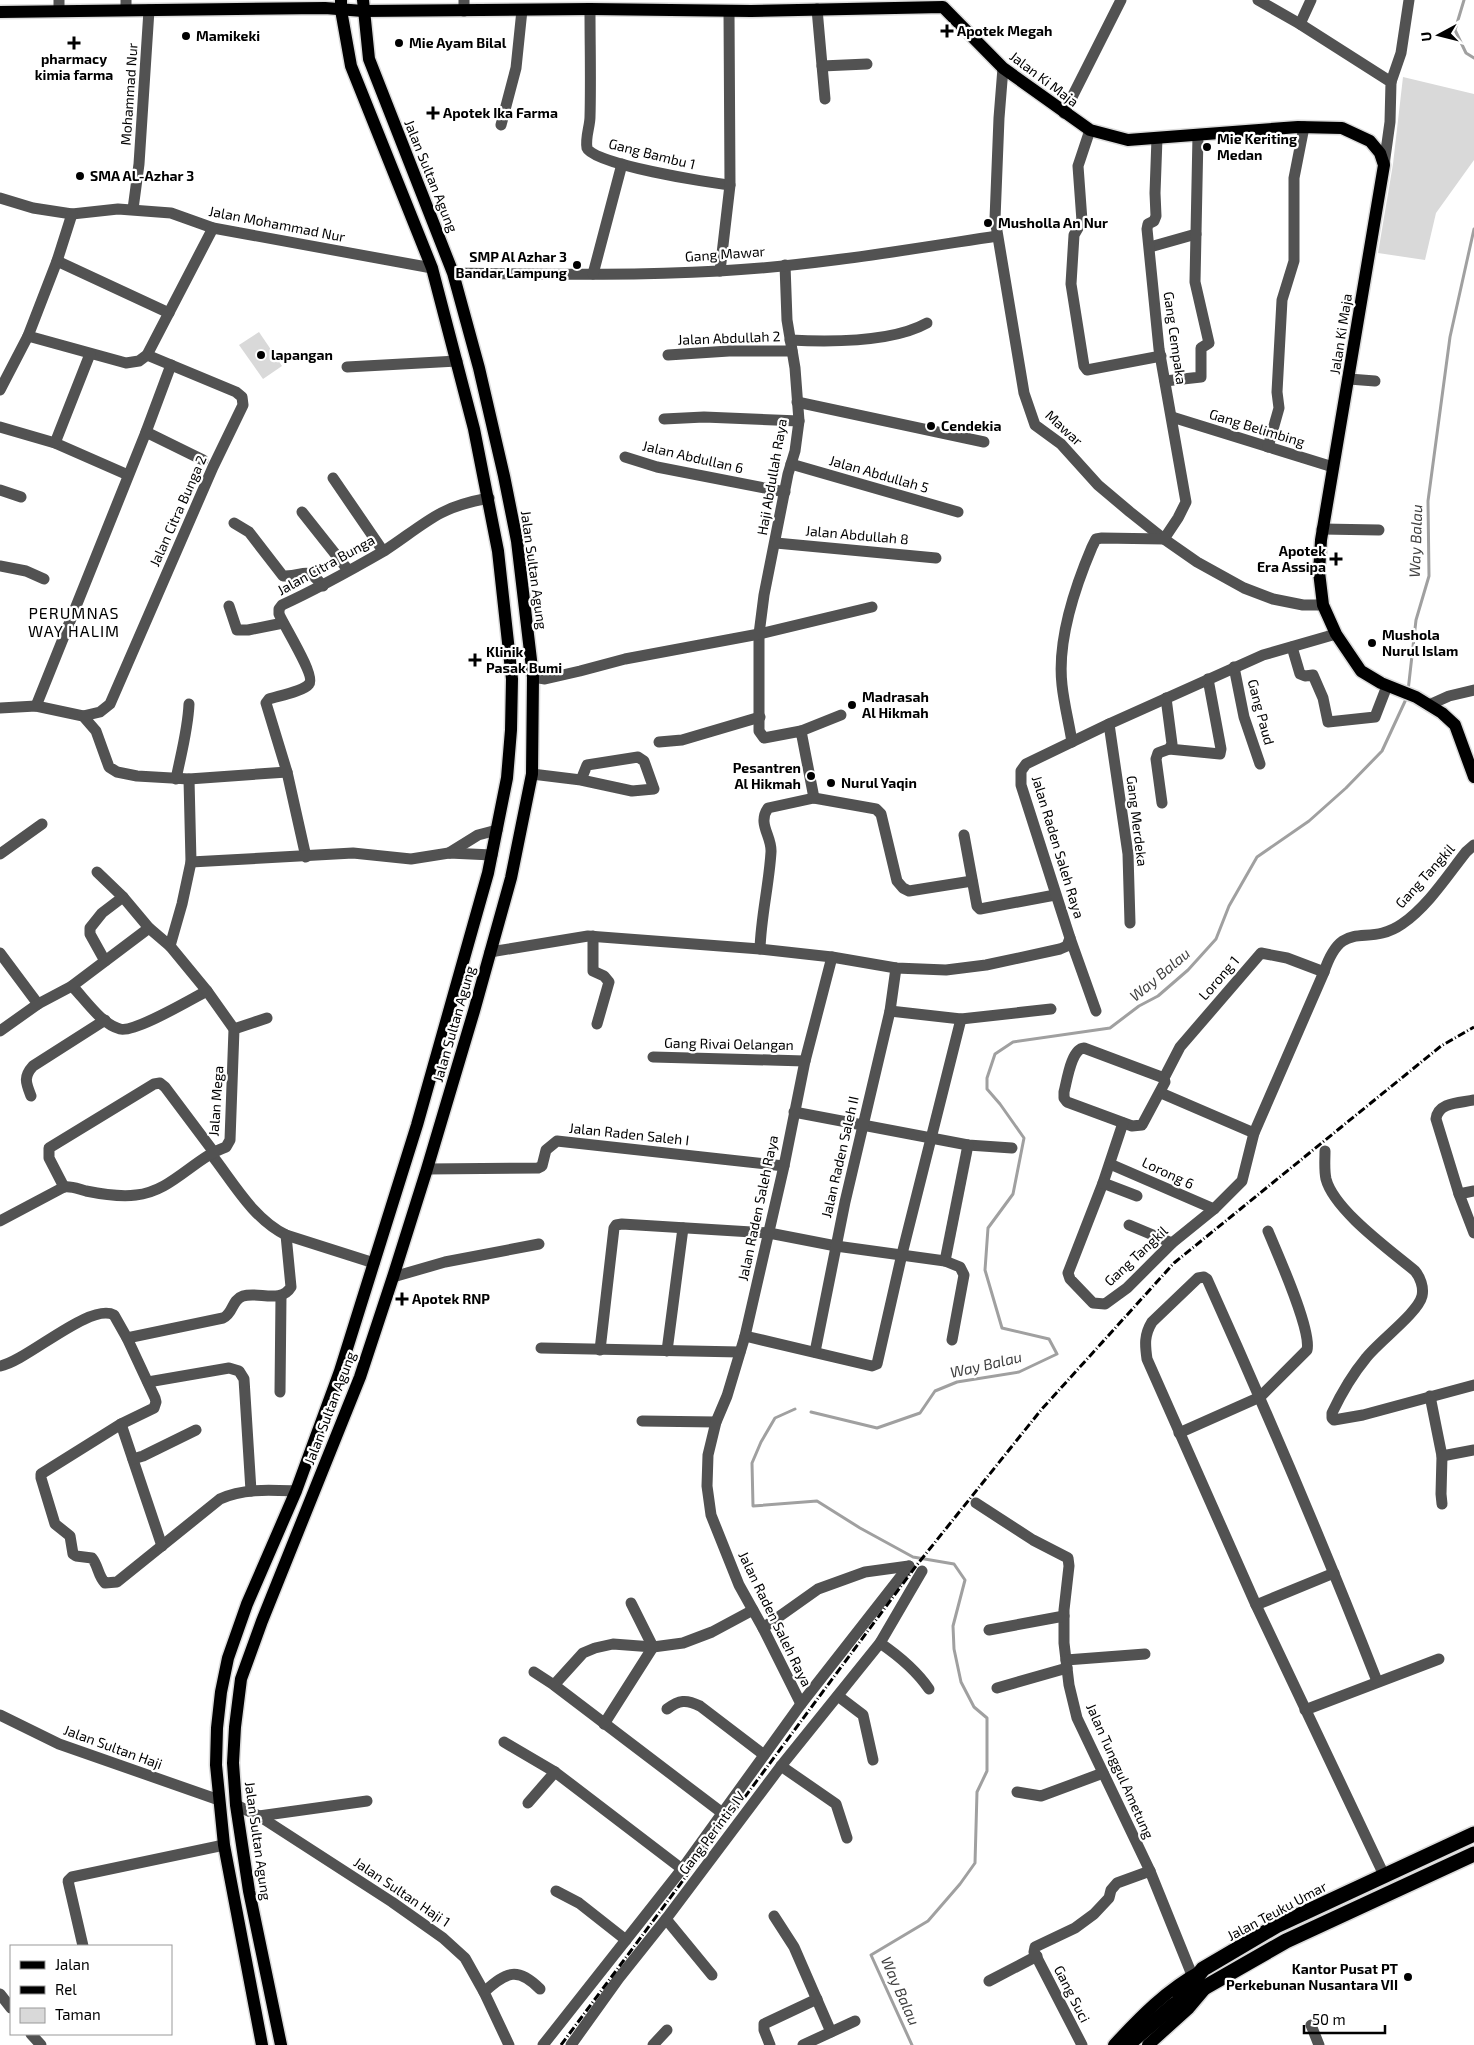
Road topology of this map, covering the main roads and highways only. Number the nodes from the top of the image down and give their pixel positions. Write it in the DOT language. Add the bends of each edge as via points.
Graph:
graph roads {
  1 [pos="919,3"];
  2 [pos="942,4"];
  3 [pos="126,5"];
  4 [pos="188,5"];
  5 [pos="341,5"];
  6 [pos="464,5"];
  7 [pos="59,6"];
  8 [pos="363,6"];
  9 [pos="0,12"];
  10 [pos="428,209"];
  11 [pos="412,216"];
  12 [pos="1474,777"];
  13 [pos="488,873"];
  14 [pos="511,878"];
  15 [pos="417,1125"];
  16 [pos="438,1131"];
  17 [pos="340,1371"];
  18 [pos="360,1377"];
  19 [pos="1474,1834"];
  20 [pos="1474,1854"];
  21 [pos="1199,1980"];
  22 [pos="262,2045"];
  23 [pos="281,2045"];
  24 [pos="1114,2045"];
  25 [pos="1128,2045"];
  26 [pos="1148,2045"];
  1 -- 2 [label="main road, Jalan Ki Maja"];
  1 -- 6 [label="main road, Jalan Ki Maja" via="729,11 522,10"];
  2 -- 12 [label="main road, Jalan Ki Maja" via="1003,68 1090,130 1128,140 1304,127 1342,128 1370,141 1380,153 1384,165 1322,529 1319,572 1323,605 1336,634 1361,671 1429,705 1456,725"];
  3 -- 4 [label="main road, Jalan Ki Maja" via="149,10"];
  3 -- 7 [label="main road, Jalan Ki Maja"];
  4 -- 5 [label="main road, Jalan Ki Maja" via="325,8"];
  5 -- 8 [label="main road, Jalan Ki Maja"];
  5 -- 11 [label="main road, Jalan Sultan Agung" via="351,66"];
  6 -- 8 [label="main road, Jalan Ki Maja"];
  7 -- 9 [label="main road, Jalan Ki Maja"];
  8 -- 10 [label="main road, Jalan Sultan Agung" via="369,60"];
  10 -- 11 [label="main road"];
  10 -- 14 [label="main road, Jalan Sultan Agung" via="453,273 492,424 517,541 532,678 532,774"];
  11 -- 13 [label="main road, Jalan Sultan Agung" via="432,268 457,361 498,551 512,679 511,730 507,778"];
  13 -- 14 [label="main road"];
  13 -- 15 [label="main road, Jalan Sultan Agung"];
  14 -- 16 [label="main road, Jalan Sultan Agung"];
  15 -- 16 [label="main road"];
  15 -- 17 [label="main road, Jalan Sultan Agung"];
  16 -- 18 [label="main road, Jalan Sultan Agung"];
  17 -- 18 [label="main road"];
  17 -- 22 [label="main road, Jalan Sultan Agung" via="296,1491 247,1604 228,1658 221,1692 216,1765 224,1846"];
  18 -- 23 [label="main road, Jalan Sultan Agung" via="262,1621 237,1704 234,1754 236,1805 253,1910"];
  19 -- 21 [label="highway, Jalan Teuku Umar" via="1276,1926"];
  20 -- 21 [label="highway, Jalan Teuku Umar"];
  21 -- 24 [label="main road, Jalan Teuku Umar" via="1179,1983"];
  21 -- 25 [label="highway"];
  21 -- 26 [label="main road, Jalan Teuku Umar" via="1189,2008"];
}
